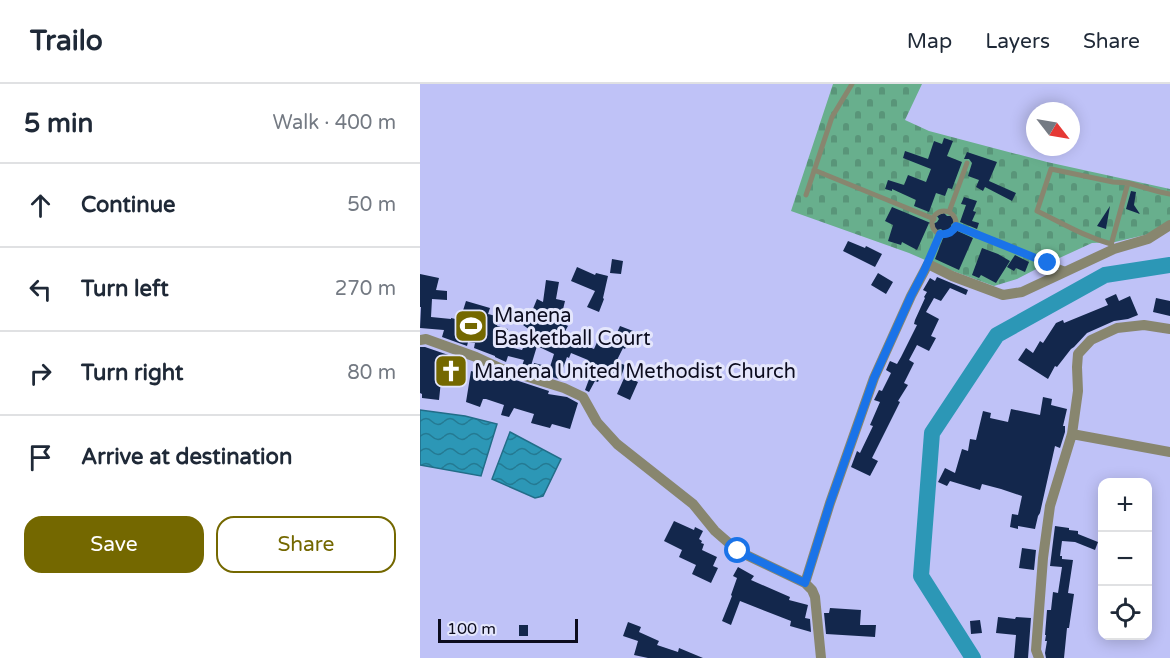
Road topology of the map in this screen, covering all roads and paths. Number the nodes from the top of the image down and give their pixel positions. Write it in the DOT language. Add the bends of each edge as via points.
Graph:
graph roads {
  1 [pos="852,84"];
  2 [pos="968,163"];
  3 [pos="814,170"];
  4 [pos="1128,183"];
  5 [pos="1170,194"];
  6 [pos="806,195"];
  7 [pos="949,212"];
  8 [pos="934,219"];
  9 [pos="1170,225"];
  10 [pos="956,226"];
  11 [pos="940,234"];
  12 [pos="1112,247"];
  13 [pos="928,264"];
  14 [pos="1068,271"];
  15 [pos="1170,329"];
  16 [pos="420,340"];
  17 [pos="1072,434"];
  18 [pos="1170,452"];
  19 [pos="805,583"];
  20 [pos="821,658"];
  21 [pos="1039,658"];
  1 -- 3 [label="lane" via="832,117"];
  2 -- 7 [label="lane"];
  3 -- 6 [label="lane"];
  3 -- 8 [label="lane"];
  4 -- 5 [label="lane"];
  4 -- 12 [label="lane"];
  4 -- 12 [label="lane" via="1051,169 1037,210"];
  7 -- 8 [label="lane" via="940,212"];
  7 -- 10 [label="lane"];
  8 -- 11 [label="lane" via="933,228"];
  9 -- 12 [label="street" via="1148,239"];
  10 -- 11 [label="lane" via="949,234"];
  10 -- 14 [label="lane"];
  11 -- 13 [label="lane"];
  12 -- 14 [label="street"];
  13 -- 14 [label="street" via="1003,295 1022,292"];
  13 -- 19 [label="street" via="874,378"];
  15 -- 17 [label="street" via="1144,325 1117,328 1091,340 1078,354"];
  16 -- 19 [label="street" via="564,388 583,398 597,422 617,444 693,504 738,551"];
  17 -- 18 [label="street"];
  17 -- 21 [label="street" via="1050,506 1036,650"];
  19 -- 20 [label="street" via="815,597"];
}
